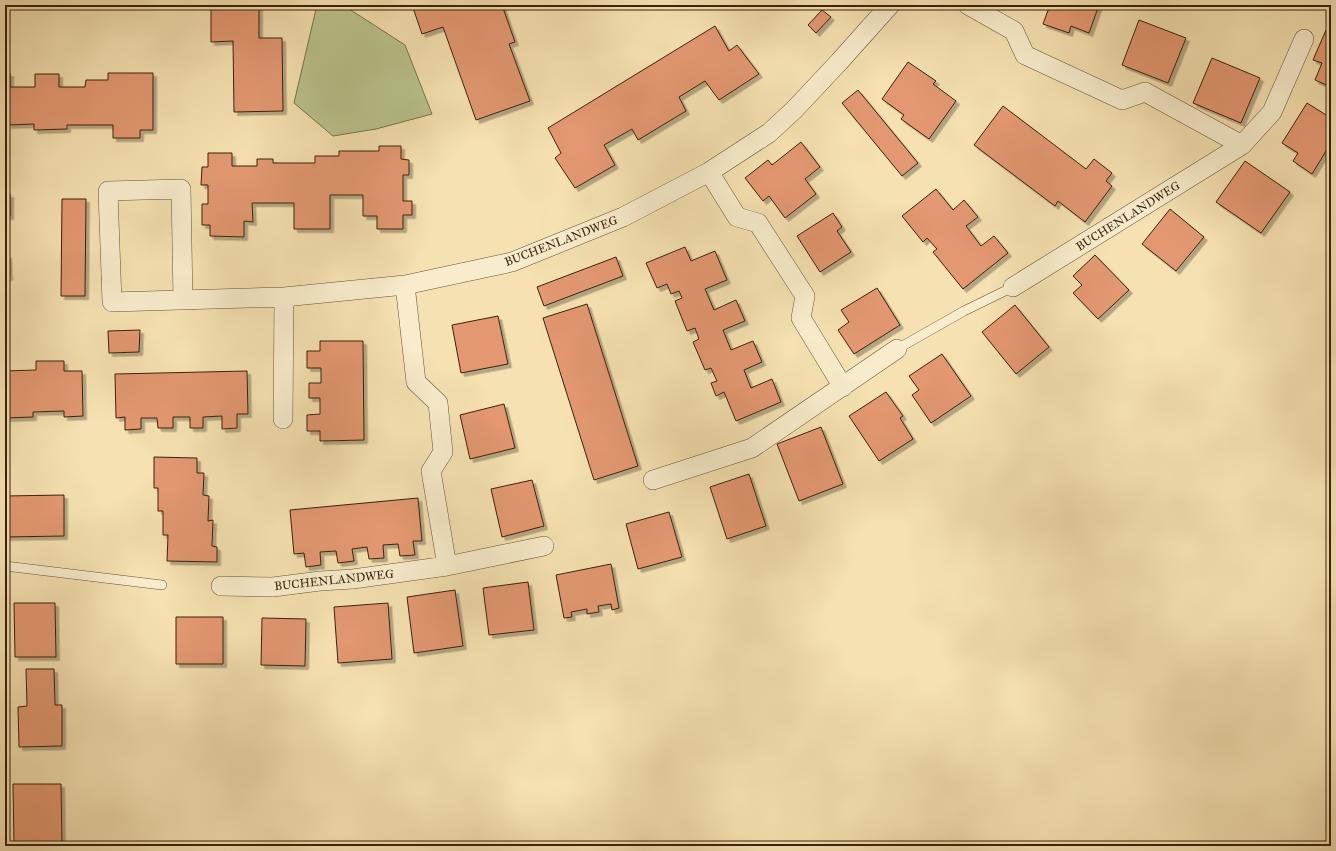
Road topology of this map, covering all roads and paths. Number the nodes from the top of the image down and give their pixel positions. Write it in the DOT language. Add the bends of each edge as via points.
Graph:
graph roads {
  1 [pos="890,5"];
  2 [pos="968,5"];
  3 [pos="1304,39"];
  4 [pos="1242,145"];
  5 [pos="709,172"];
  6 [pos="405,284"];
  7 [pos="1013,287"];
  8 [pos="284,297"];
  9 [pos="182,299"];
  10 [pos="897,349"];
  11 [pos="843,387"];
  12 [pos="283,419"];
  13 [pos="652,480"];
  14 [pos="544,546"];
  15 [pos="5,566"];
  16 [pos="447,566"];
  17 [pos="162,585"];
  18 [pos="221,586"];
  1 -- 5 [label="street, BUCHENLANDWEG" via="879,20 794,110 768,133"];
  2 -- 4 [label="street" via="1014,31 1025,54 1122,100 1145,92"];
  3 -- 4 [label="street, BUCHENLANDWEG" via="1272,112"];
  4 -- 7 [label="street, BUCHENLANDWEG"];
  5 -- 6 [label="street, BUCHENLANDWEG" via="623,217 512,262"];
  5 -- 11 [label="street" via="737,217 758,223 805,296 801,318"];
  6 -- 8 [label="street, BUCHENLANDWEG"];
  6 -- 16 [label="street" via="416,382 438,403 443,452 432,471"];
  7 -- 10 [label="lane"];
  8 -- 9 [label="street, BUCHENLANDWEG"];
  8 -- 12 [label="street"];
  9 -- 9 [label="street, BUCHENLANDWEG" via="112,302 108,192 181,189"];
  10 -- 11 [label="street"];
  11 -- 13 [label="street" via="752,448"];
  14 -- 16 [label="street, BUCHENLANDWEG"];
  15 -- 17 [label="lane"];
  16 -- 18 [label="street, BUCHENLANDWEG" via="273,587"];
}
